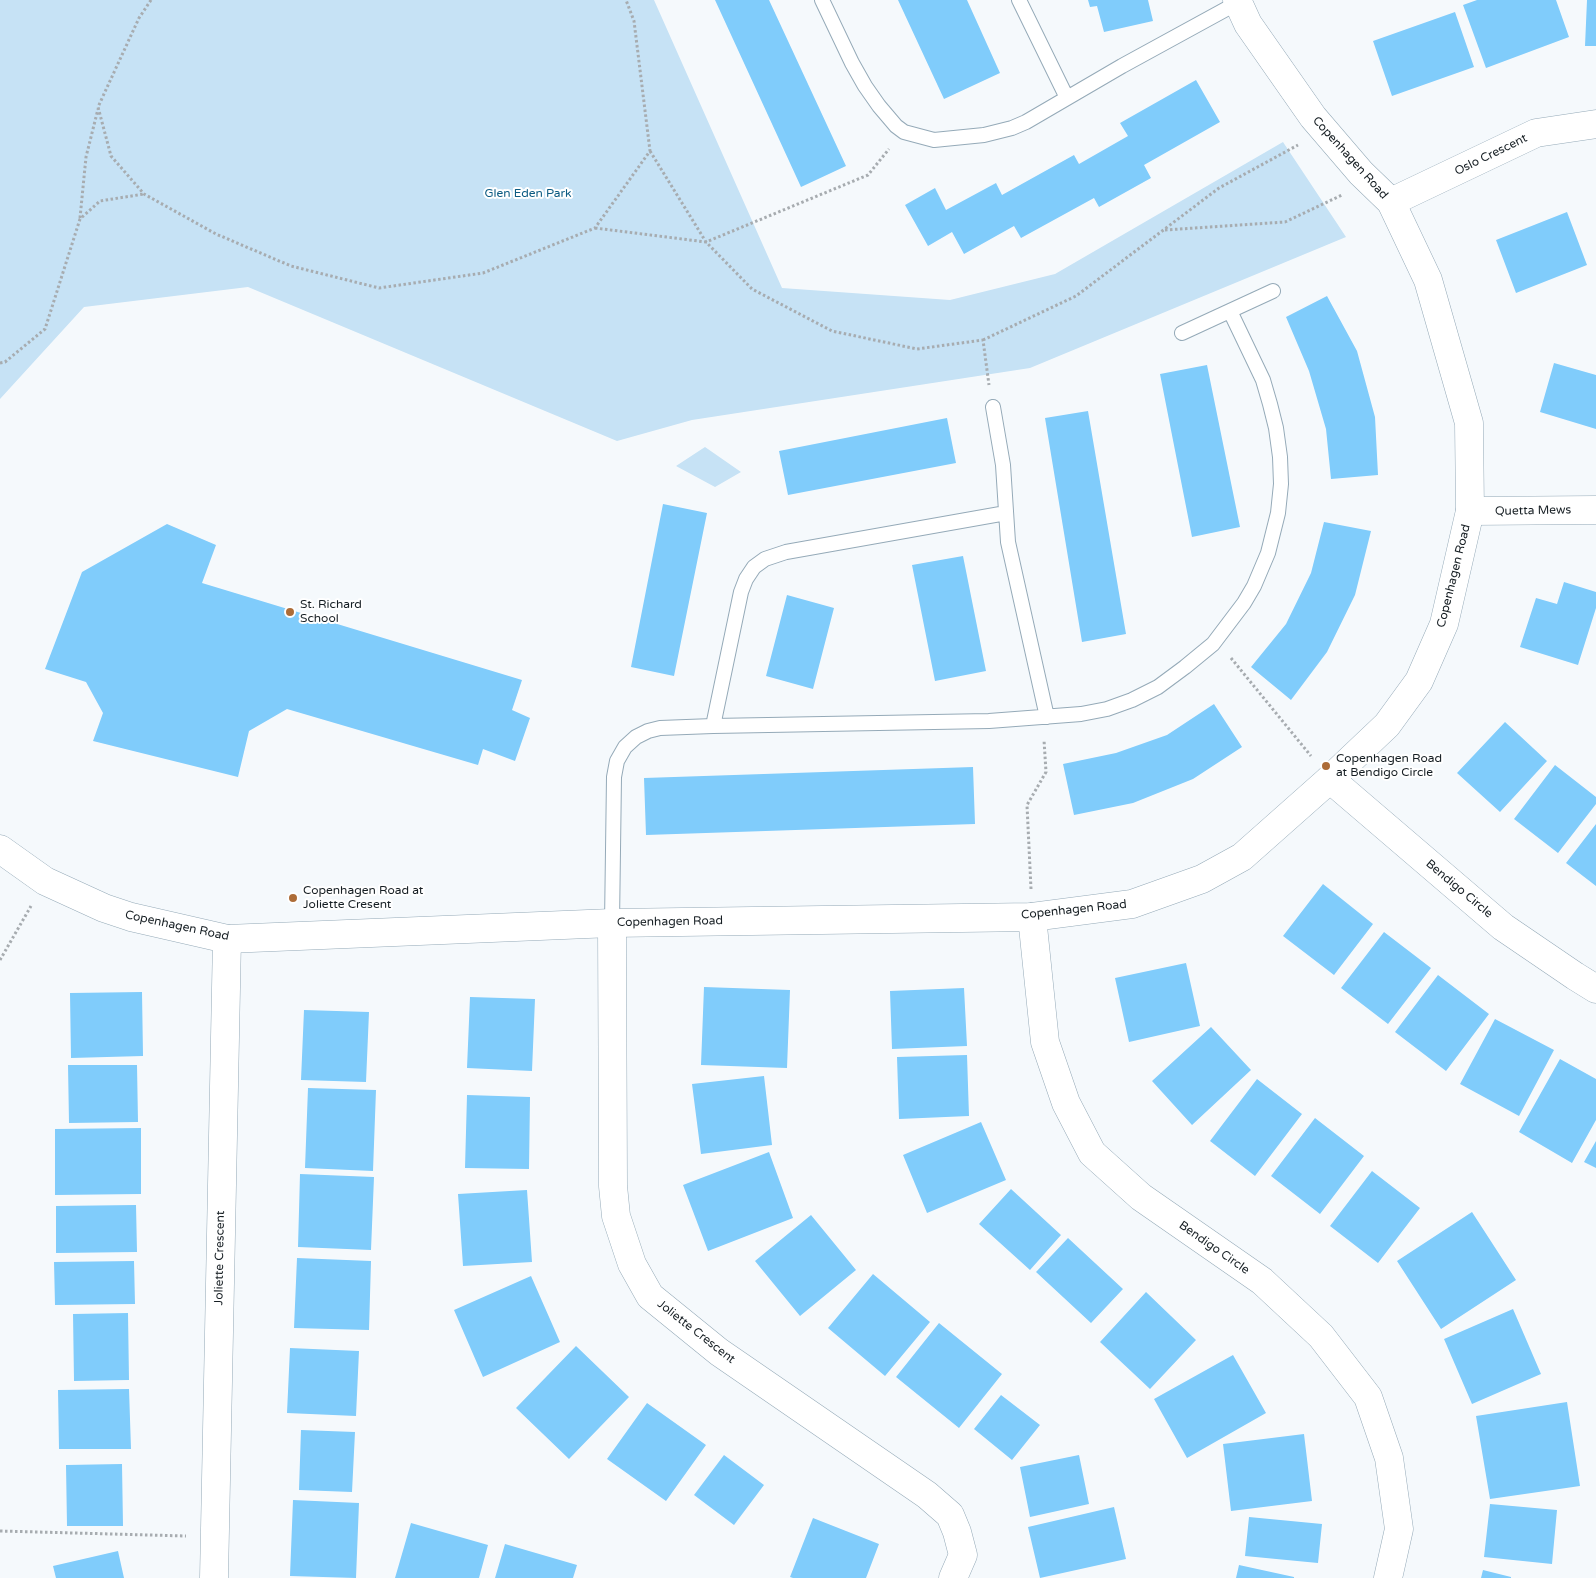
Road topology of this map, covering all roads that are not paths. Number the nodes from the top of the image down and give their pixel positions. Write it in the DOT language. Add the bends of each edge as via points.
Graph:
graph roads {
  1 [pos="822,0"];
  2 [pos="1019,0"];
  3 [pos="1238,1"];
  4 [pos="1066,98"];
  5 [pos="1596,124"];
  6 [pos="1391,202"];
  7 [pos="1273,291"];
  8 [pos="1230,311"];
  9 [pos="1182,333"];
  10 [pos="992,407"];
  11 [pos="1596,510"];
  12 [pos="1470,511"];
  13 [pos="1006,513"];
  14 [pos="1045,717"];
  15 [pos="713,726"];
  16 [pos="1330,779"];
  17 [pos="0,849"];
  18 [pos="1032,917"];
  19 [pos="612,922"];
  20 [pos="227,938"];
  21 [pos="1596,989"];
  22 [pos="214,1578"];
  23 [pos="954,1578"];
  24 [pos="1388,1578"];
  1 -- 4 [label="lane" via="865,86 904,132 934,140 984,135 1026,122"];
  2 -- 4 [label="lane"];
  3 -- 4 [label="lane"];
  3 -- 6 [label="street, Copenhagen Road" via="1248,24 1313,117"];
  5 -- 6 [label="street, Oslo Crescent" via="1536,133"];
  6 -- 12 [label="street, Copenhagen Road" via="1428,280 1469,423"];
  7 -- 8 [label="lane"];
  8 -- 9 [label="lane"];
  8 -- 14 [label="lane" via="1263,380 1280,456 1278,513 1268,553 1254,586 1216,640 1158,687 1132,700 1094,712"];
  10 -- 13 [label="lane" via="1003,465"];
  11 -- 12 [label="street, Quetta Mews"];
  12 -- 16 [label="street, Copenhagen Road" via="1444,624 1419,681 1387,724"];
  13 -- 14 [label="lane" via="1008,542"];
  13 -- 15 [label="lane" via="786,552 765,559 754,567 741,592"];
  14 -- 15 [label="lane"];
  15 -- 19 [label="lane" via="648,731 625,747 617,761 614,777"];
  16 -- 18 [label="street, Copenhagen Road" via="1242,857 1202,879 1132,904"];
  16 -- 21 [label="street, Bendigo Circle" via="1503,927"];
  17 -- 20 [label="street, Copenhagen Road" via="46,881 104,908"];
  18 -- 19 [label="street, Copenhagen Road"];
  18 -- 24 [label="street, Bendigo Circle" via="1045,1042 1066,1103 1092,1153 1141,1197 1262,1281 1321,1336 1368,1397 1389,1458 1399,1530"];
  19 -- 20 [label="street, Copenhagen Road"];
  19 -- 23 [label="street, Joliette Crescent" via="613,1186 616,1216 632,1264 650,1296 719,1352 927,1495 950,1515 963,1555"];
  20 -- 22 [label="street, Joliette Crescent"];
}
